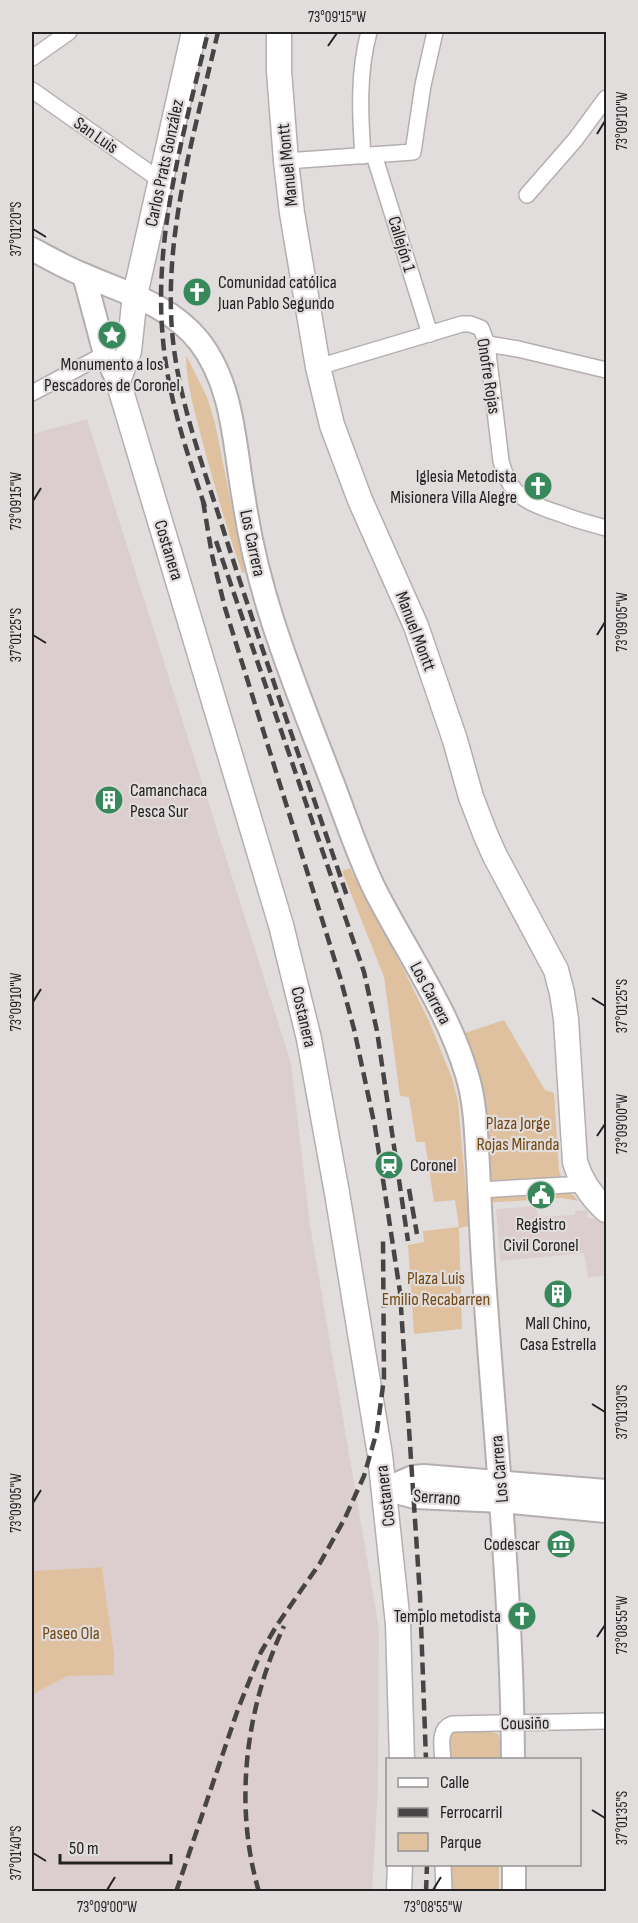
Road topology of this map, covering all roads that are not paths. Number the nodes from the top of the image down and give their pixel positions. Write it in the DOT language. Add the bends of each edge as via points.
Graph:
graph roads {
  1 [pos="69,32"];
  2 [pos="194,32"];
  3 [pos="279,32"];
  4 [pos="369,32"];
  5 [pos="435,32"];
  6 [pos="32,58"];
  7 [pos="32,90"];
  8 [pos="606,98"];
  9 [pos="368,155"];
  10 [pos="286,161"];
  11 [pos="160,180"];
  12 [pos="527,195"];
  13 [pos="32,249"];
  14 [pos="84,275"];
  15 [pos="135,295"];
  16 [pos="430,334"];
  17 [pos="487,344"];
  18 [pos="105,354"];
  19 [pos="318,367"];
  20 [pos="606,370"];
  21 [pos="118,381"];
  22 [pos="32,393"];
  23 [pos="606,528"];
  24 [pos="584,1184"];
  25 [pos="479,1190"];
  26 [pos="606,1210"];
  27 [pos="385,1489"];
  28 [pos="501,1491"];
  29 [pos="606,1491"];
  30 [pos="606,1511"];
  31 [pos="606,1721"];
  32 [pos="513,1723"];
  33 [pos="402,1758"];
  34 [pos="443,1758"];
  35 [pos="513,1758"];
  36 [pos="400,1866"];
  37 [pos="444,1866"];
  38 [pos="514,1866"];
  39 [pos="399,1892"];
  40 [pos="444,1892"];
  41 [pos="514,1892"];
  1 -- 6 [label="street"];
  2 -- 11 [label="main road, Carlos Prats González"];
  3 -- 10 [label="main road, Manuel Montt"];
  4 -- 9 [label="street, Callejón 1" via="361,90"];
  5 -- 9 [label="street" via="413,152"];
  7 -- 11 [label="street, San Luis"];
  8 -- 12 [label="street"];
  9 -- 10 [label="street"];
  9 -- 16 [label="street, Callejón 1"];
  10 -- 19 [label="main road, Manuel Montt"];
  11 -- 15 [label="main road, Carlos Prats González"];
  13 -- 14 [label="main road, Los Carrera"];
  14 -- 15 [label="main road, Los Carrera"];
  14 -- 18 [label="main road"];
  15 -- 21 [label="main road" via="129,351"];
  15 -- 25 [label="main road, Los Carrera" via="162,308 186,327 207,352 221,380 231,413 247,520 272,620 365,869 442,1011 467,1074"];
  16 -- 17 [label="street, Onofre Rojas" via="470,324 483,330"];
  16 -- 19 [label="street, Onofre Rojas"];
  17 -- 20 [label="street"];
  17 -- 23 [label="street, Onofre Rojas" via="501,460 513,489 531,504"];
  18 -- 21 [label="main road"];
  18 -- 22 [label="street"];
  19 -- 24 [label="main road, Manuel Montt" via="338,445 416,626 478,815 495,856 556,970 566,1019 573,1151"];
  21 -- 27 [label="main road, Costanera" via="302,1005"];
  24 -- 25 [label="street"];
  24 -- 26 [label="main road, Manuel Montt"];
  25 -- 28 [label="main road, Los Carrera"];
  27 -- 28 [label="main road, Serrano" via="415,1497"];
  27 -- 33 [label="main road, Costanera" via="398,1624"];
  28 -- 29 [label="main road, Serrano"];
  28 -- 30 [label="main road, Serrano"];
  28 -- 32 [label="main road, Los Carrera"];
  31 -- 32 [label="street, Cousiño"];
  32 -- 34 [label="street, Cousiño" via="452,1724 442,1736"];
  32 -- 35 [label="main road, Los Carrera"];
  36 -- 39 [label="main road"];
  37 -- 40 [label="street"];
  38 -- 41 [label="main road"];
}
